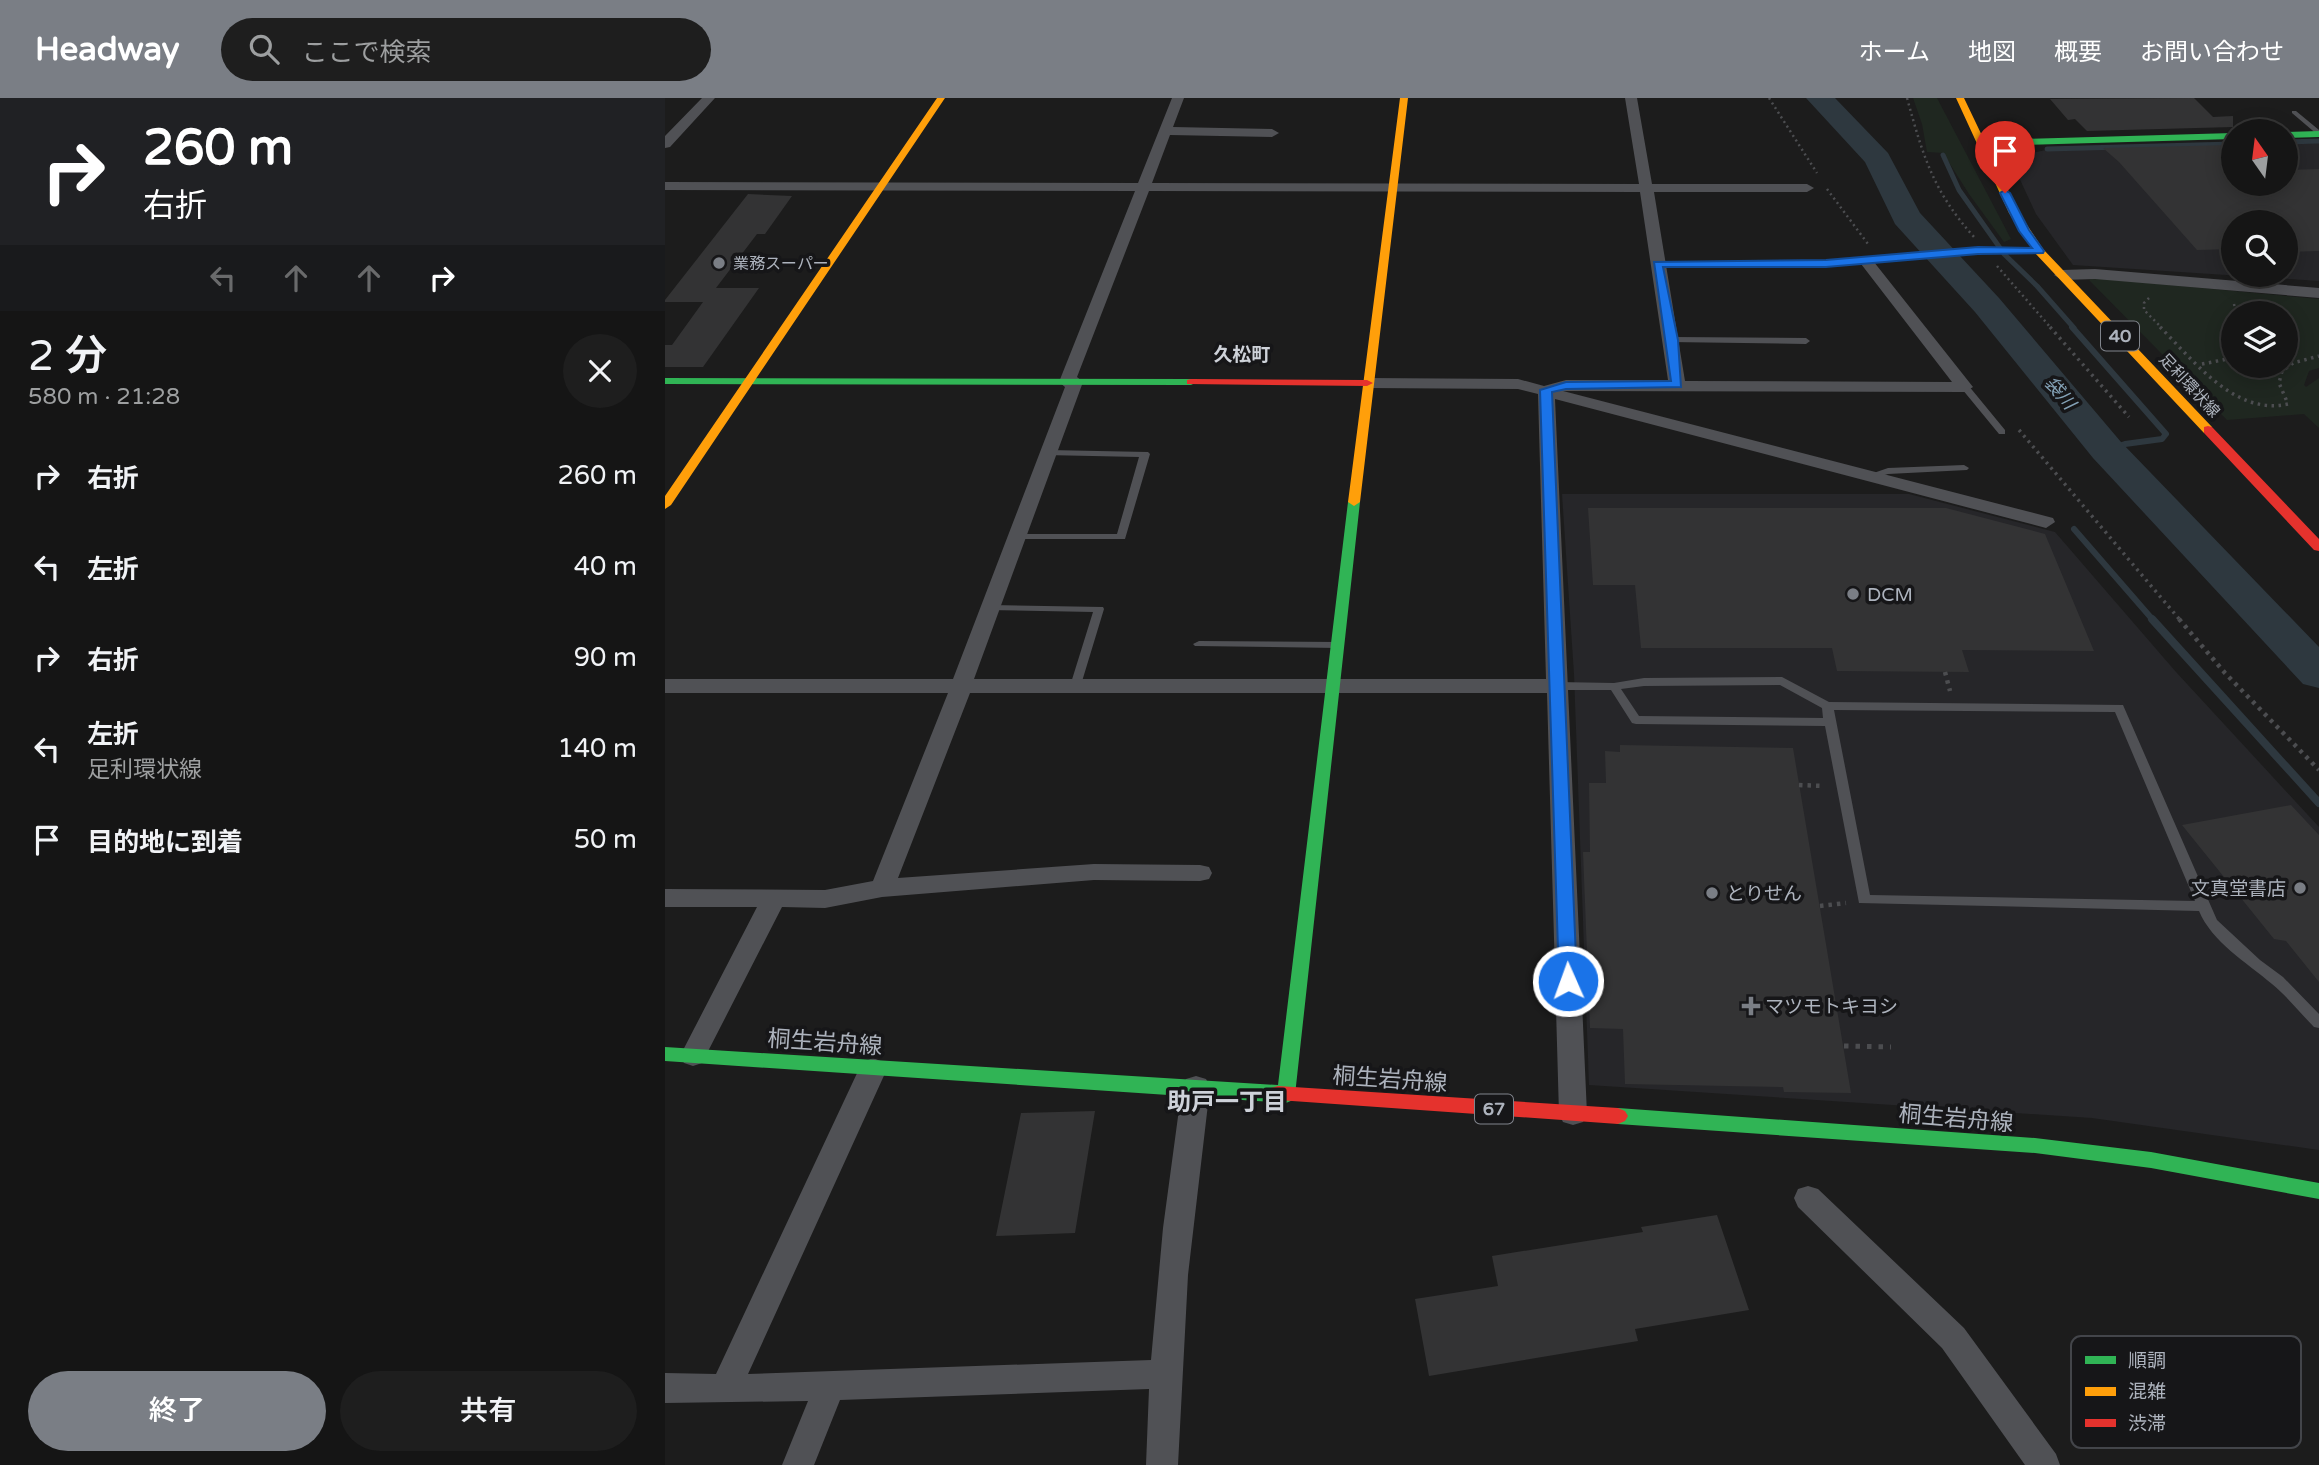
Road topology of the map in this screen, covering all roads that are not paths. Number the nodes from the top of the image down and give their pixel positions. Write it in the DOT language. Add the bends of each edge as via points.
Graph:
graph roads {
  1 [pos="709,98"];
  2 [pos="941,98"];
  3 [pos="1178,98"];
  4 [pos="1404,98"];
  5 [pos="1631,98"];
  6 [pos="1960,98"];
  7 [pos="2294,112"];
  8 [pos="1165,131"];
  9 [pos="1272,133"];
  10 [pos="2319,134"];
  11 [pos="2298,135"];
  12 [pos="2221,136"];
  13 [pos="1983,143"];
  14 [pos="665,144"];
  15 [pos="665,186"];
  16 [pos="880,186"];
  17 [pos="1142,187"];
  18 [pos="1393,187"];
  19 [pos="1646,187"];
  20 [pos="1807,188"];
  21 [pos="2039,251"];
  22 [pos="1865,260"];
  23 [pos="1657,264"];
  24 [pos="2061,275"];
  25 [pos="2319,293"];
  26 [pos="1672,340"];
  27 [pos="1806,341"];
  28 [pos="665,381"];
  29 [pos="749,381"];
  30 [pos="1071,382"];
  31 [pos="1367,383"];
  32 [pos="1677,385"];
  33 [pos="1965,387"];
  34 [pos="1546,390"];
  35 [pos="2002,432"];
  36 [pos="1048,453"];
  37 [pos="1964,468"];
  38 [pos="1870,476"];
  39 [pos="665,505"];
  40 [pos="2046,522"];
  41 [pos="1016,537"];
  42 [pos="2319,547"];
  43 [pos="990,608"];
  44 [pos="1199,644"];
  45 [pos="1338,645"];
  46 [pos="665,685"];
  47 [pos="1334,686"];
  48 [pos="1557,686"];
  49 [pos="961,687"];
  50 [pos="1076,687"];
  51 [pos="1614,687"];
  52 [pos="1827,706"];
  53 [pos="1829,722"];
  54 [pos="1201,873"];
  55 [pos="882,888"];
  56 [pos="665,898"];
  57 [pos="774,898"];
  58 [pos="2203,906"];
  59 [pos="2319,1023"];
  60 [pos="665,1054"];
  61 [pos="693,1056"];
  62 [pos="873,1069"];
  63 [pos="1196,1087"];
  64 [pos="1286,1095"];
  65 [pos="1573,1114"];
  66 [pos="2319,1191"];
  67 [pos="1808,1198"];
  68 [pos="1165,1374"];
  69 [pos="830,1386"];
  70 [pos="665,1388"];
  71 [pos="725,1389"];
  72 [pos="798,1465"];
  73 [pos="1162,1465"];
  74 [pos="2045,1465"];
  1 -- 14 [label="street"];
  2 -- 16 [label="street"];
  3 -- 8 [label="street"];
  4 -- 18 [label="street"];
  5 -- 19 [label="street"];
  6 -- 13 [label="street, 足利環状線 / 40"];
  7 -- 10 [label="lane"];
  8 -- 9 [label="street"];
  8 -- 17 [label="street"];
  10 -- 11 [label="street"];
  12 -- 13 [label="street"];
  13 -- 21 [label="street, 足利環状線 / 40" via="2014,213"];
  15 -- 16 [label="street"];
  16 -- 17 [label="street"];
  16 -- 29 [label="street"];
  17 -- 18 [label="street"];
  17 -- 30 [label="street"];
  18 -- 19 [label="street"];
  18 -- 31 [label="street"];
  19 -- 20 [label="street"];
  19 -- 23 [label="street"];
  21 -- 22 [label="lane"];
  21 -- 24 [label="street, 足利環状線 / 40"];
  22 -- 23 [label="lane" via="1789,265"];
  22 -- 33 [label="street"];
  23 -- 26 [label="street"];
  24 -- 25 [label="street"];
  24 -- 42 [label="street, 足利環状線 / 40"];
  26 -- 27 [label="lane"];
  26 -- 32 [label="street"];
  28 -- 29 [label="street"];
  29 -- 30 [label="street"];
  29 -- 39 [label="street"];
  30 -- 31 [label="street"];
  30 -- 36 [label="street"];
  31 -- 34 [label="street" via="1500,383"];
  31 -- 45 [label="street"];
  32 -- 33 [label="street"];
  32 -- 34 [label="street" via="1566,385"];
  33 -- 35 [label="lane"];
  34 -- 38 [label="street"];
  34 -- 48 [label="street"];
  36 -- 41 [label="street"];
  36 -- 41 [label="lane" via="1145,454 1121,537"];
  37 -- 38 [label="lane"];
  38 -- 40 [label="street"];
  41 -- 43 [label="street"];
  43 -- 49 [label="street"];
  43 -- 50 [label="lane" via="1099,609"];
  44 -- 45 [label="lane"];
  45 -- 47 [label="street"];
  46 -- 49 [label="street"];
  47 -- 48 [label="street"];
  47 -- 50 [label="street"];
  47 -- 64 [label="street"];
  48 -- 51 [label="lane"];
  48 -- 65 [label="street"];
  49 -- 50 [label="street"];
  49 -- 55 [label="street"];
  51 -- 52 [label="lane" via="1644,682 1782,681"];
  51 -- 53 [label="lane" via="1636,720"];
  52 -- 53 [label="lane"];
  52 -- 58 [label="lane" via="2119,708"];
  53 -- 58 [label="lane" via="1864,900"];
  54 -- 55 [label="street" via="1094,872"];
  55 -- 57 [label="street" via="825,899"];
  56 -- 57 [label="street"];
  57 -- 61 [label="street"];
  58 -- 59 [label="lane" via="2211,923"];
  60 -- 61 [label="street, 桐生岩舟線 / 67"];
  61 -- 62 [label="street, 桐生岩舟線 / 67"];
  62 -- 63 [label="street, 桐生岩舟線 / 67"];
  62 -- 71 [label="street"];
  63 -- 64 [label="street, 桐生岩舟線 / 67"];
  63 -- 68 [label="street" via="1180,1184"];
  64 -- 65 [label="street, 桐生岩舟線 / 67"];
  65 -- 66 [label="street, 桐生岩舟線 / 67" via="2092,1152 2200,1167"];
  67 -- 74 [label="street" via="1952,1338"];
  68 -- 69 [label="street"];
  68 -- 73 [label="street"];
  69 -- 71 [label="street"];
  69 -- 72 [label="street"];
  70 -- 71 [label="street"];
}
